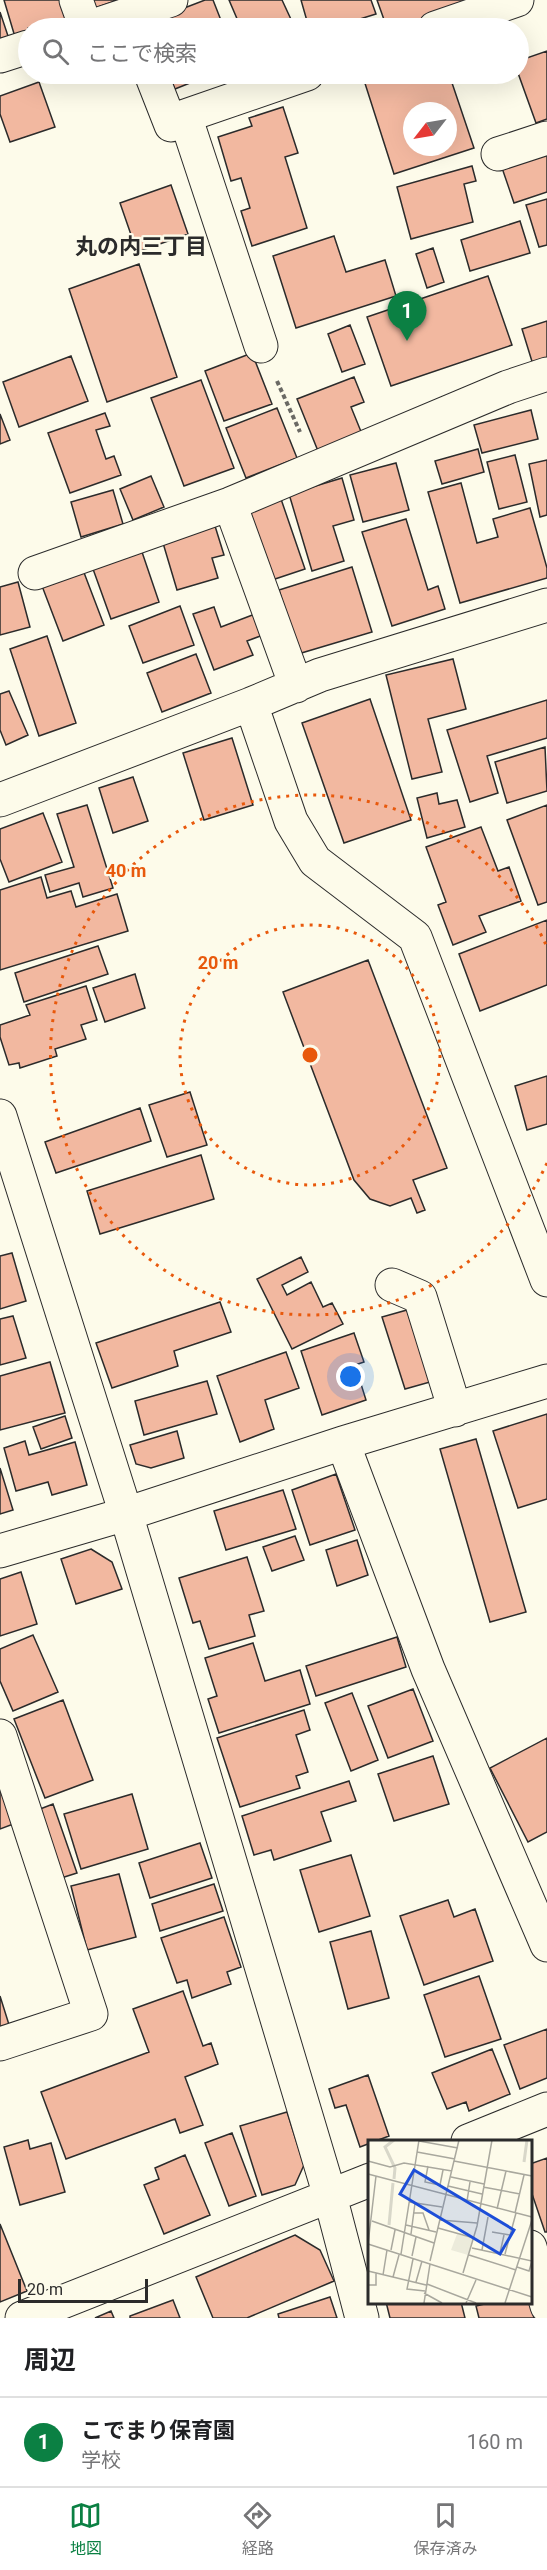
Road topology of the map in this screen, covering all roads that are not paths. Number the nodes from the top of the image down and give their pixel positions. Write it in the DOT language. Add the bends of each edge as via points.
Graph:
graph roads {
  1 [pos="76,0"];
  2 [pos="171,0"];
  3 [pos="517,0"];
  4 [pos="83,18"];
  5 [pos="139,18"];
  6 [pos="464,18"];
  7 [pos="18,50"];
  8 [pos="0,56"];
  9 [pos="155,84"];
  10 [pos="278,84"];
  11 [pos="185,116"];
  12 [pos="547,138"];
  13 [pos="498,154"];
  14 [pos="261,346"];
  15 [pos="547,374"];
  16 [pos="230,504"];
  17 [pos="36,573"];
  18 [pos="547,605"];
  19 [pos="296,686"];
  20 [pos="252,704"];
  21 [pos="0,800"];
  22 [pos="0,1116"];
  23 [pos="547,1280"];
  24 [pos="393,1285"];
  25 [pos="547,1381"];
  26 [pos="455,1410"];
  27 [pos="343,1443"];
  28 [pos="126,1514"];
  29 [pos="0,1551"];
  30 [pos="0,1736"];
  31 [pos="547,1945"];
  32 [pos="0,2044"];
  33 [pos="547,2109"];
  34 [pos="499,2135"];
  35 [pos="473,2140"];
  36 [pos="368,2181"];
  37 [pos="330,2196"];
  38 [pos="532,2251"];
  39 [pos="547,2306"];
  40 [pos="22,2318"];
  41 [pos="362,2318"];
  1 -- 4 [label="street"];
  2 -- 5 [label="street"];
  3 -- 6 [label="street"];
  7 -- 8 [label="street"];
  9 -- 11 [label="street" via="171,125"];
  10 -- 11 [label="street"];
  11 -- 14 [label="street"];
  12 -- 13 [label="street"];
  15 -- 16 [label="street"];
  16 -- 17 [label="street"];
  16 -- 19 [label="street"];
  18 -- 19 [label="street" via="320,675"];
  19 -- 20 [label="street"];
  20 -- 21 [label="street"];
  20 -- 23 [label="street" via="291,821 315,861 415,938"];
  22 -- 28 [label="street"];
  24 -- 26 [label="street" via="420,1297"];
  25 -- 26 [label="street"];
  26 -- 27 [label="street"];
  27 -- 28 [label="street"];
  27 -- 31 [label="street" via="428,1669"];
  28 -- 29 [label="street"];
  28 -- 37 [label="street"];
  30 -- 32 [label="street" via="91,2014"];
  33 -- 34 [label="street"];
  34 -- 35 [label="street"];
  36 -- 37 [label="street"];
  37 -- 40 [label="street"];
  37 -- 41 [label="street"];
  38 -- 39 [label="street"];
}
